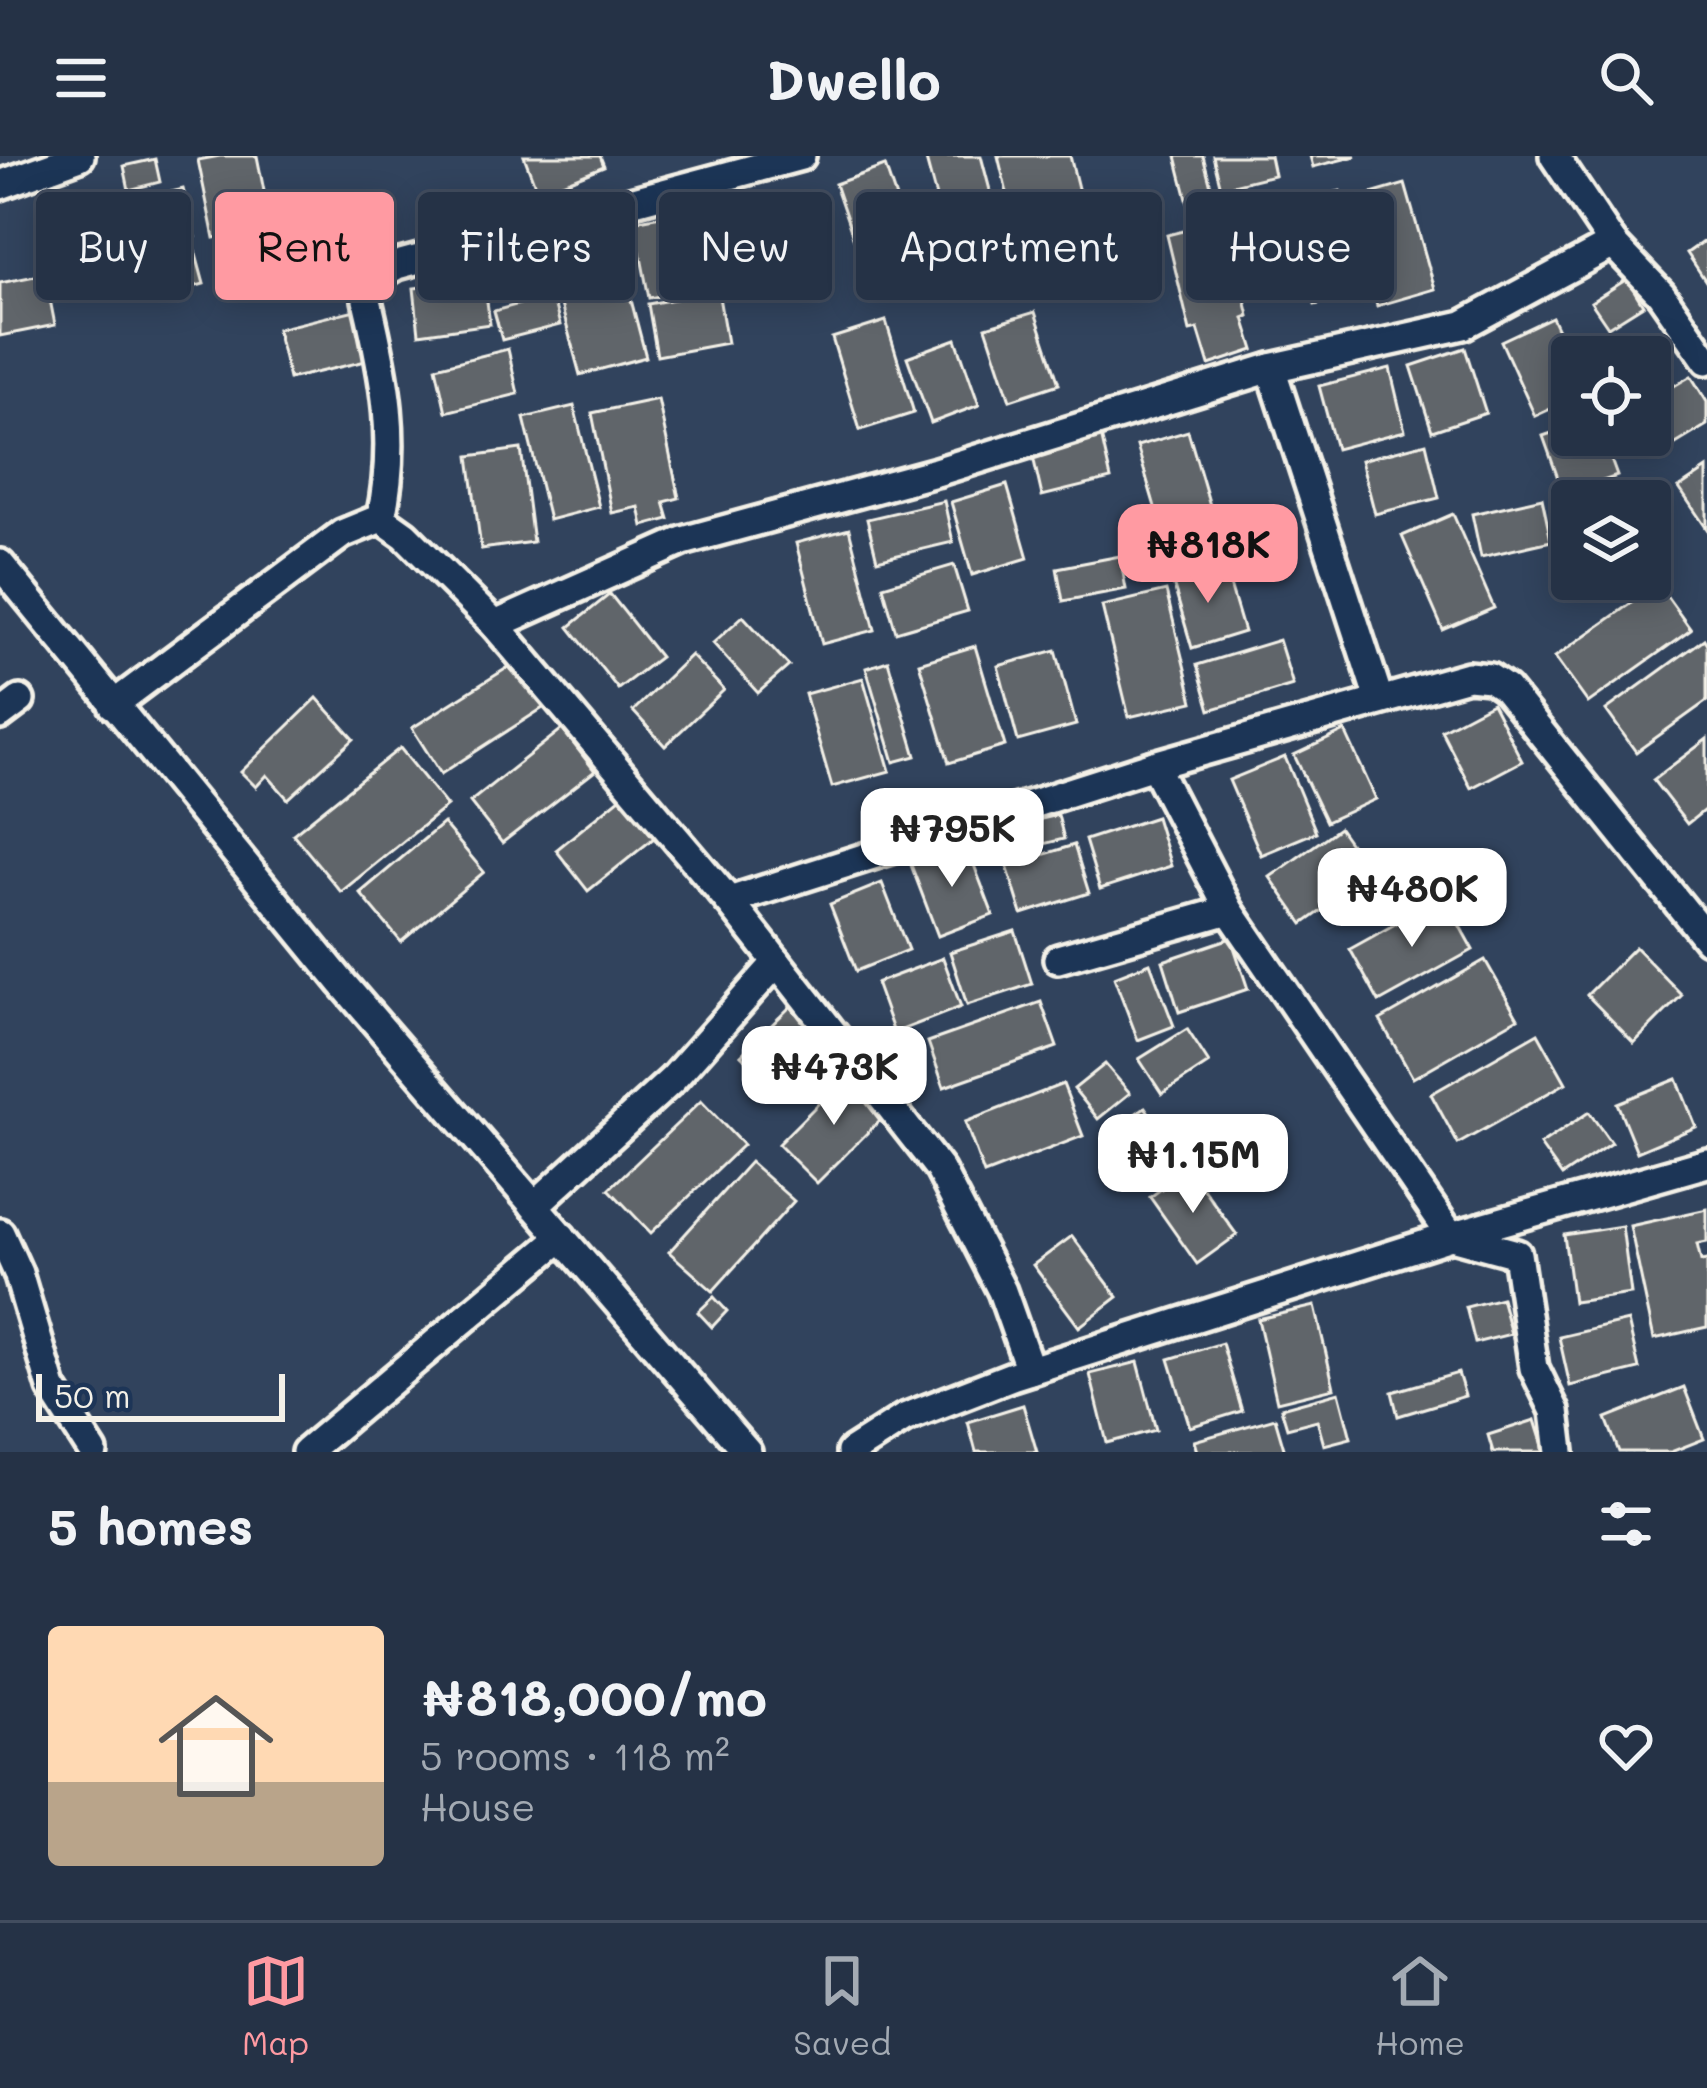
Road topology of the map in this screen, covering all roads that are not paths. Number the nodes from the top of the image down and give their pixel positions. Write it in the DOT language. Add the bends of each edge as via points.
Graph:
graph roads {
  1 [pos="80,156"];
  2 [pos="801,156"];
  3 [pos="1554,156"];
  4 [pos="0,185"];
  5 [pos="1613,244"];
  6 [pos="1707,360"];
  7 [pos="1270,368"];
  8 [pos="381,518"];
  9 [pos="0,564"];
  10 [pos="495,626"];
  11 [pos="1379,699"];
  12 [pos="112,705"];
  13 [pos="1154,765"];
  14 [pos="729,901"];
  15 [pos="1229,910"];
  16 [pos="1707,939"];
  17 [pos="1058,958"];
  18 [pos="777,962"];
  19 [pos="1707,1163"];
  20 [pos="534,1206"];
  21 [pos="0,1233"];
  22 [pos="1451,1236"];
  23 [pos="562,1237"];
  24 [pos="1030,1370"];
  25 [pos="93,1452"];
  26 [pos="306,1452"];
  27 [pos="747,1452"];
  28 [pos="851,1452"];
  29 [pos="1560,1452"];
  1 -- 4 [label="street"];
  2 -- 8 [label="street" via="397,266 372,280 368,300 392,430"];
  3 -- 5 [label="street"];
  5 -- 6 [label="street"];
  5 -- 7 [label="street" via="1462,325"];
  7 -- 10 [label="street" via="683,542"];
  7 -- 11 [label="street"];
  8 -- 10 [label="street"];
  8 -- 12 [label="street" via="341,534"];
  9 -- 12 [label="street"];
  10 -- 14 [label="street"];
  11 -- 13 [label="street"];
  11 -- 16 [label="street" via="1468,676 1506,689"];
  12 -- 20 [label="street"];
  13 -- 14 [label="street"];
  13 -- 15 [label="street"];
  14 -- 18 [label="street"];
  15 -- 17 [label="street"];
  15 -- 22 [label="street"];
  18 -- 20 [label="street" via="673,1079"];
  18 -- 24 [label="street" via="940,1170 1002,1291"];
  19 -- 22 [label="street"];
  20 -- 23 [label="street"];
  21 -- 25 [label="street" via="52,1388"];
  22 -- 24 [label="street"];
  22 -- 29 [label="street" via="1517,1254 1534,1369 1555,1412"];
  23 -- 26 [label="street"];
  23 -- 27 [label="street"];
  24 -- 28 [label="street" via="904,1418"];
}
